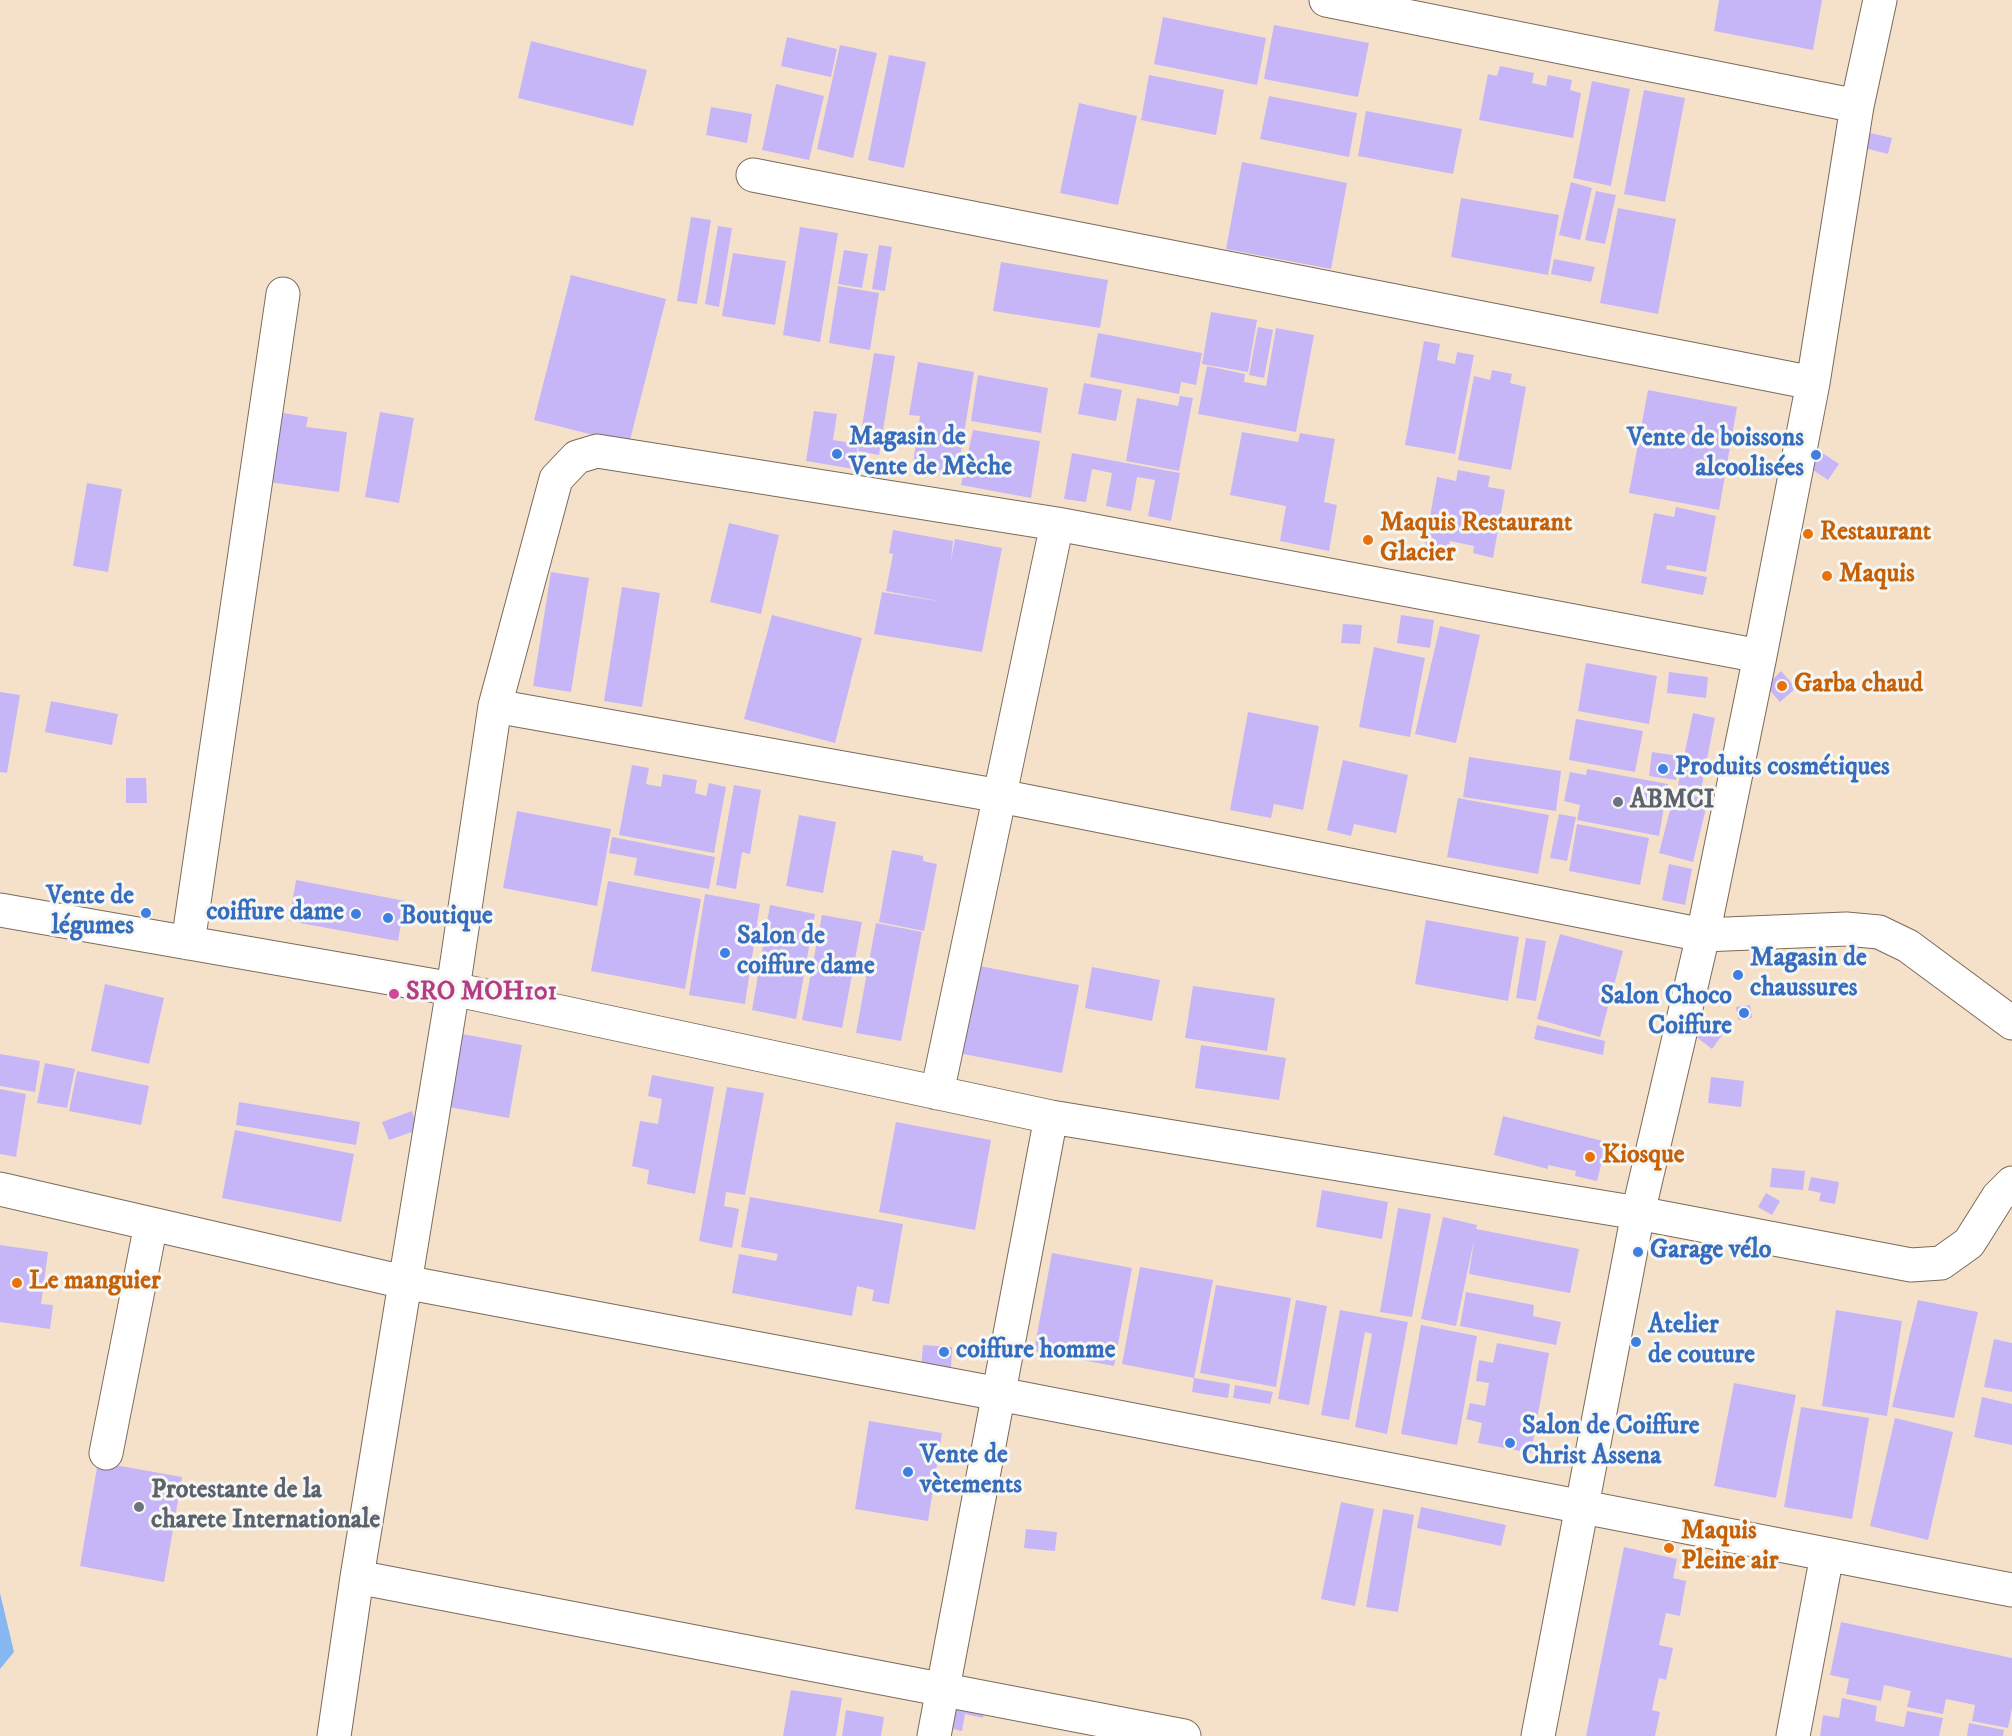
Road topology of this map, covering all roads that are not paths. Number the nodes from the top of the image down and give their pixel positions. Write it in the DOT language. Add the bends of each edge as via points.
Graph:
graph roads {
  1 [pos="1326,0"];
  2 [pos="1880,0"];
  3 [pos="1857,106"];
  4 [pos="753,175"];
  5 [pos="283,294"];
  6 [pos="1813,382"];
  7 [pos="1057,524"];
  8 [pos="1760,656"];
  9 [pos="495,706"];
  10 [pos="1000,796"];
  11 [pos="0,910"];
  12 [pos="1704,935"];
  13 [pos="188,943"];
  14 [pos="453,989"];
  15 [pos="2012,1023"];
  16 [pos="937,1093"];
  17 [pos="1051,1117"];
  18 [pos="2012,1183"];
  19 [pos="0,1189"];
  20 [pos="1638,1214"];
  21 [pos="151,1224"];
  22 [pos="404,1282"];
  23 [pos="999,1394"];
  24 [pos="106,1453"];
  25 [pos="1580,1507"];
  26 [pos="1827,1555"];
  27 [pos="357,1577"];
  28 [pos="2012,1590"];
  29 [pos="942,1690"];
  30 [pos="334,1736"];
  31 [pos="934,1736"];
  32 [pos="1184,1736"];
  33 [pos="1538,1736"];
  34 [pos="1793,1736"];
  1 -- 3 [label="street"];
  2 -- 3 [label="street"];
  3 -- 6 [label="street"];
  4 -- 6 [label="street"];
  5 -- 13 [label="street"];
  6 -- 8 [label="street"];
  7 -- 8 [label="street"];
  7 -- 9 [label="street" via="597,451 577,457 556,479"];
  7 -- 10 [label="street"];
  8 -- 12 [label="street"];
  9 -- 10 [label="street"];
  9 -- 14 [label="street"];
  10 -- 12 [label="street"];
  10 -- 16 [label="street"];
  11 -- 13 [label="street"];
  12 -- 15 [label="street" via="1846,929 1879,932 1908,946"];
  12 -- 20 [label="street"];
  13 -- 14 [label="street"];
  14 -- 16 [label="street"];
  14 -- 22 [label="street"];
  16 -- 17 [label="street"];
  17 -- 20 [label="street"];
  17 -- 23 [label="street"];
  18 -- 20 [label="street" via="1998,1197 1969,1243 1941,1263 1911,1265"];
  19 -- 21 [label="street"];
  20 -- 25 [label="street"];
  21 -- 22 [label="street"];
  21 -- 24 [label="street"];
  22 -- 23 [label="street"];
  22 -- 27 [label="street"];
  23 -- 25 [label="street"];
  23 -- 29 [label="street"];
  25 -- 26 [label="street"];
  25 -- 33 [label="street"];
  26 -- 28 [label="street"];
  26 -- 34 [label="street"];
  27 -- 29 [label="street"];
  27 -- 30 [label="street"];
  29 -- 31 [label="street"];
  29 -- 32 [label="street"];
}
